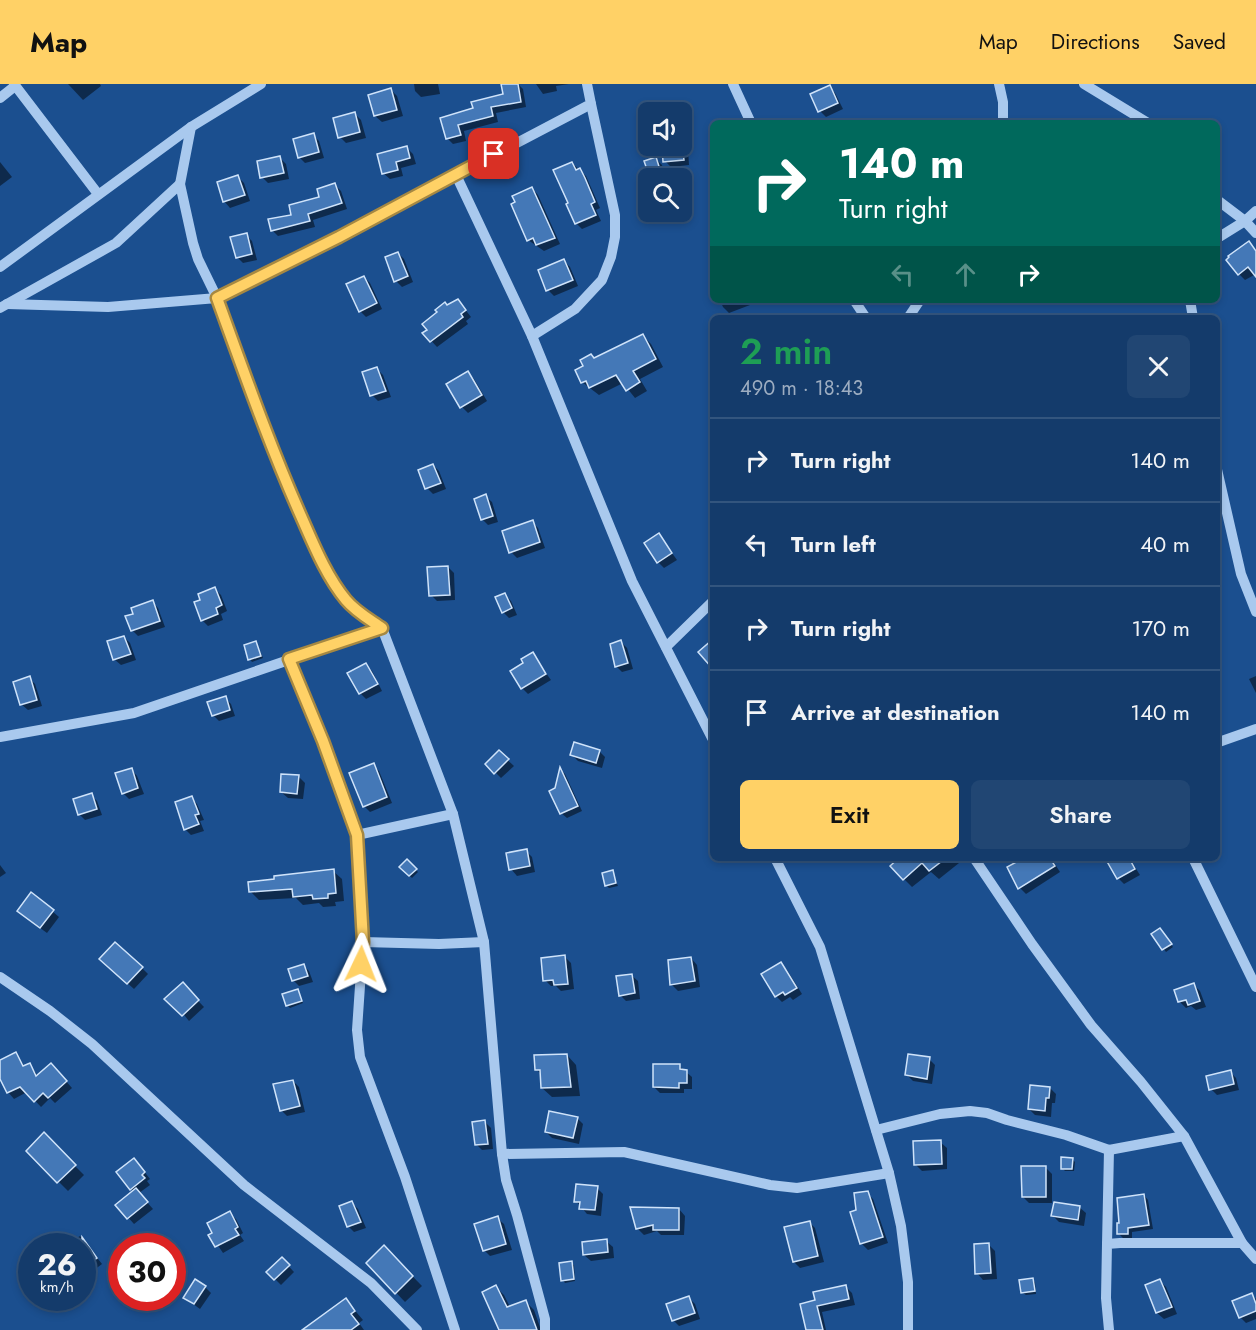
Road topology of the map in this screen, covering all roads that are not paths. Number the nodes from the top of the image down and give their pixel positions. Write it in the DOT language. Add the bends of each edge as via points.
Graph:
graph roads {
  1 [pos="261,84"];
  2 [pos="587,84"];
  3 [pos="733,84"];
  4 [pos="999,84"];
  5 [pos="1084,84"];
  6 [pos="15,85"];
  7 [pos="0,98"];
  8 [pos="591,104"];
  9 [pos="750,120"];
  10 [pos="1003,120"];
  11 [pos="1143,120"];
  12 [pos="191,127"];
  13 [pos="456,175"];
  14 [pos="180,184"];
  15 [pos="99,194"];
  16 [pos="1220,202"];
  17 [pos="1256,211"];
  18 [pos="1245,221"];
  19 [pos="1256,234"];
  20 [pos="1220,236"];
  21 [pos="0,267"];
  22 [pos="217,298"];
  23 [pos="3,306"];
  24 [pos="532,336"];
  25 [pos="1220,482"];
  26 [pos="710,604"];
  27 [pos="1256,612"];
  28 [pos="382,628"];
  29 [pos="666,647"];
  30 [pos="289,659"];
  31 [pos="1256,729"];
  32 [pos="710,734"];
  33 [pos="0,737"];
  34 [pos="1220,742"];
  35 [pos="453,813"];
  36 [pos="357,835"];
  37 [pos="777,861"];
  38 [pos="976,861"];
  39 [pos="1194,861"];
  40 [pos="363,942"];
  41 [pos="484,942"];
  42 [pos="0,977"];
  43 [pos="1256,987"];
  44 [pos="876,1130"];
  45 [pos="1184,1136"];
  46 [pos="1109,1150"];
  47 [pos="502,1155"];
  48 [pos="890,1173"];
  49 [pos="1242,1243"];
  50 [pos="1107,1244"];
  51 [pos="1256,1259"];
  52 [pos="417,1330"];
  53 [pos="455,1330"];
  54 [pos="545,1330"];
  55 [pos="908,1330"];
  56 [pos="1109,1330"];
  1 -- 12 [label="street"];
  2 -- 8 [label="street"];
  3 -- 9 [label="street"];
  4 -- 10 [label="street"];
  5 -- 11 [label="street"];
  6 -- 7 [label="street"];
  6 -- 15 [label="street"];
  8 -- 13 [label="street"];
  8 -- 24 [label="street" via="615,215 611,257 602,280 575,309"];
  12 -- 14 [label="street"];
  12 -- 15 [label="street"];
  13 -- 22 [label="street"];
  13 -- 24 [label="street"];
  14 -- 22 [label="street" via="195,251"];
  14 -- 23 [label="street" via="116,243"];
  15 -- 21 [label="street"];
  16 -- 18 [label="street"];
  17 -- 18 [label="street"];
  18 -- 19 [label="street"];
  18 -- 20 [label="street"];
  22 -- 23 [label="street" via="108,307"];
  22 -- 28 [label="street" via="266,435 313,543 345,599"];
  24 -- 29 [label="street" via="632,581"];
  25 -- 27 [label="street" via="1241,574"];
  26 -- 29 [label="street"];
  28 -- 30 [label="street"];
  28 -- 35 [label="street"];
  29 -- 32 [label="street"];
  30 -- 33 [label="street" via="134,713"];
  30 -- 36 [label="street"];
  31 -- 34 [label="street"];
  35 -- 36 [label="street"];
  35 -- 41 [label="street"];
  36 -- 40 [label="street"];
  37 -- 44 [label="street" via="820,947"];
  38 -- 45 [label="street" via="1091,1025"];
  39 -- 43 [label="street"];
  40 -- 41 [label="street"];
  40 -- 53 [label="street" via="357,1030 360,1057 405,1177"];
  41 -- 47 [label="street"];
  42 -- 52 [label="street" via="92,1044 244,1185 371,1283"];
  44 -- 46 [label="street" via="940,1114 970,1111"];
  44 -- 48 [label="street"];
  45 -- 46 [label="street"];
  45 -- 49 [label="street"];
  46 -- 50 [label="street"];
  47 -- 48 [label="street" via="624,1152 797,1188"];
  47 -- 54 [label="street"];
  48 -- 55 [label="street" via="908,1282"];
  49 -- 50 [label="street"];
  49 -- 51 [label="street"];
  50 -- 56 [label="street"];
}
